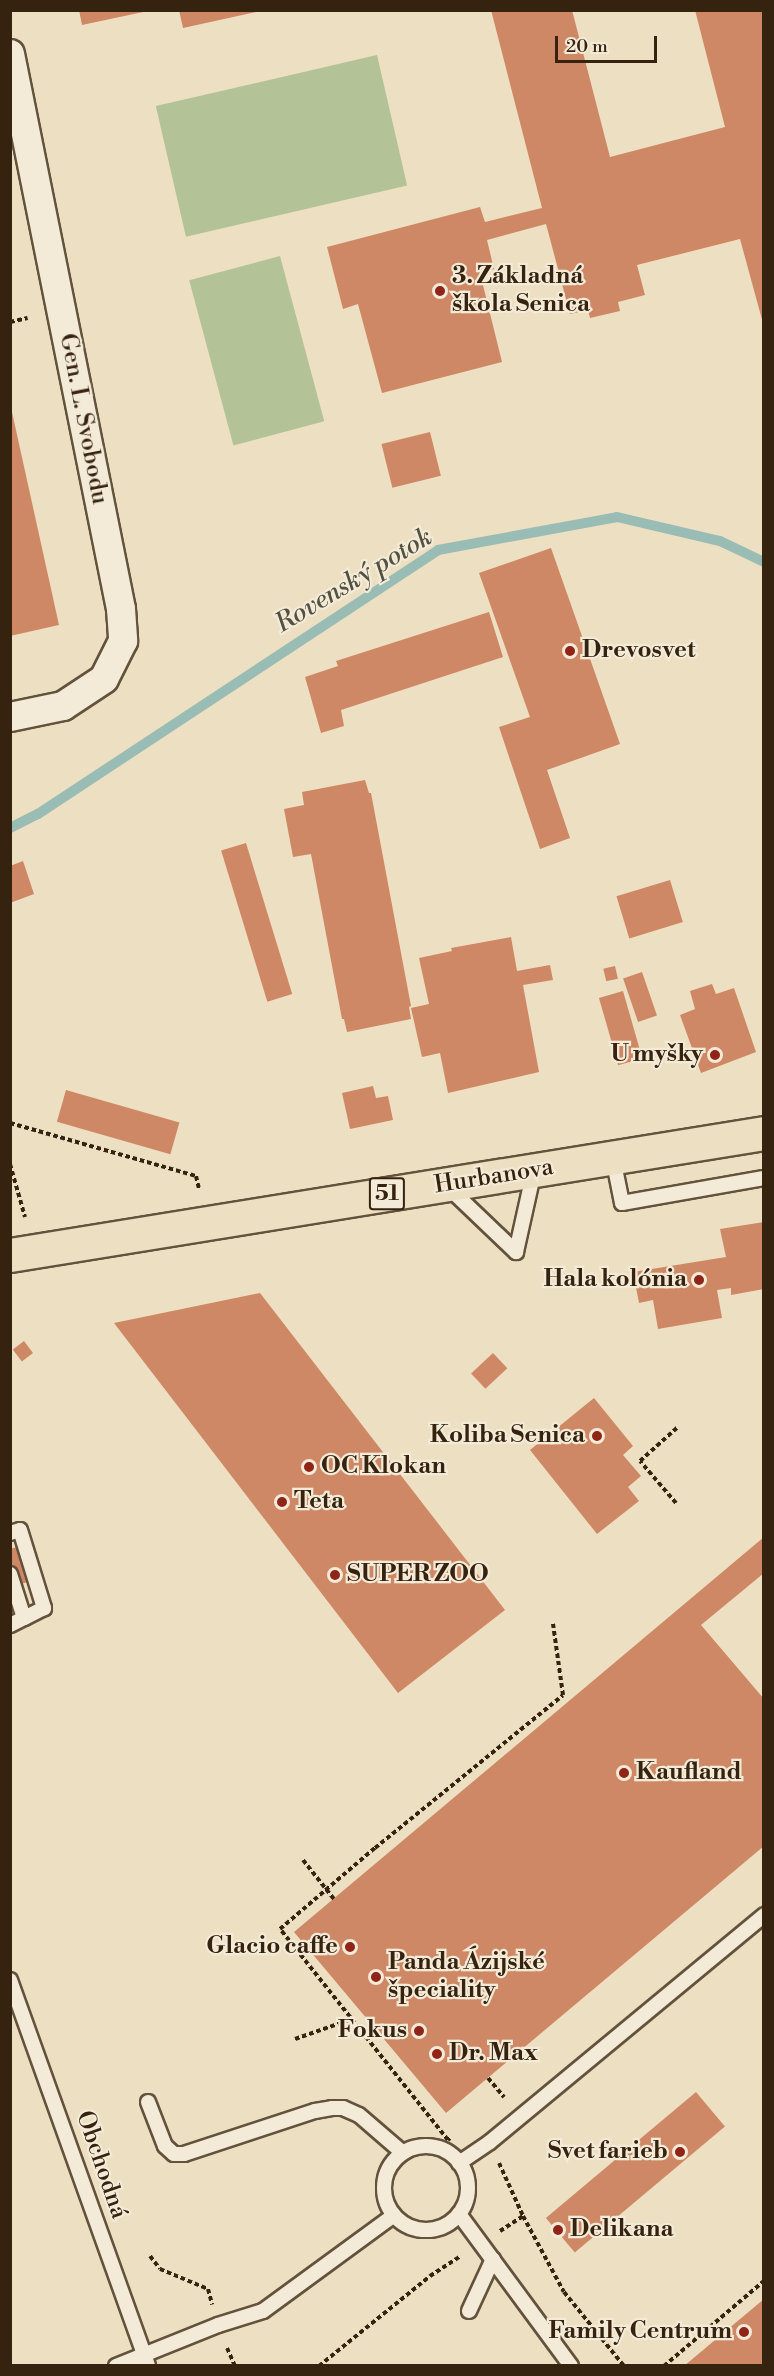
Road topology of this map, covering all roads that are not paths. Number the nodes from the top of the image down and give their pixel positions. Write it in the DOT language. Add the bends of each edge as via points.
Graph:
graph roads {
  1 [pos="10,54"];
  2 [pos="10,717"];
  3 [pos="764,1133"];
  4 [pos="614,1158"];
  5 [pos="534,1171"];
  6 [pos="764,1178"];
  7 [pos="445,1184"];
  8 [pos="10,1255"];
  9 [pos="10,1533"];
  10 [pos="10,1574"];
  11 [pos="24,1618"];
  12 [pos="10,1625"];
  13 [pos="764,1915"];
  14 [pos="10,1980"];
  15 [pos="148,2102"];
  16 [pos="403,2153"];
  17 [pos="459,2163"];
  18 [pos="459,2214"];
  19 [pos="394,2215"];
  20 [pos="493,2259"];
  21 [pos="469,2311"];
  22 [pos="146,2360"];
  23 [pos="116,2366"];
  24 [pos="571,2366"];
  1 -- 2 [label="street, Gen. L. Svobodu" via="121,609 123,640 104,680 63,706"];
  3 -- 4 [label="main road, Hurbanova / 51"];
  4 -- 5 [label="main road, Hurbanova / 51"];
  4 -- 6 [label="lane" via="621,1203"];
  5 -- 7 [label="main road, Hurbanova / 51"];
  5 -- 7 [label="lane" via="516,1252"];
  7 -- 8 [label="main road, Hurbanova / 51"];
  9 -- 11 [label="lane" via="20,1530 44,1608"];
  10 -- 11 [label="lane"];
  11 -- 12 [label="lane"];
  13 -- 17 [label="lane" via="490,2142"];
  14 -- 22 [label="lane, Obchodná"];
  15 -- 16 [label="lane" via="165,2146 174,2154 332,2108 359,2115"];
  16 -- 17 [label="lane" via="426,2146 439,2148"];
  16 -- 19 [label="lane" via="386,2175 386,2203"];
  17 -- 18 [label="lane" via="468,2189"];
  18 -- 19 [label="lane" via="450,2223 426,2230 414,2229"];
  18 -- 20 [label="lane"];
  19 -- 22 [label="lane" via="263,2311 218,2325"];
  20 -- 21 [label="lane"];
  20 -- 24 [label="lane"];
  22 -- 23 [label="lane"];
}
